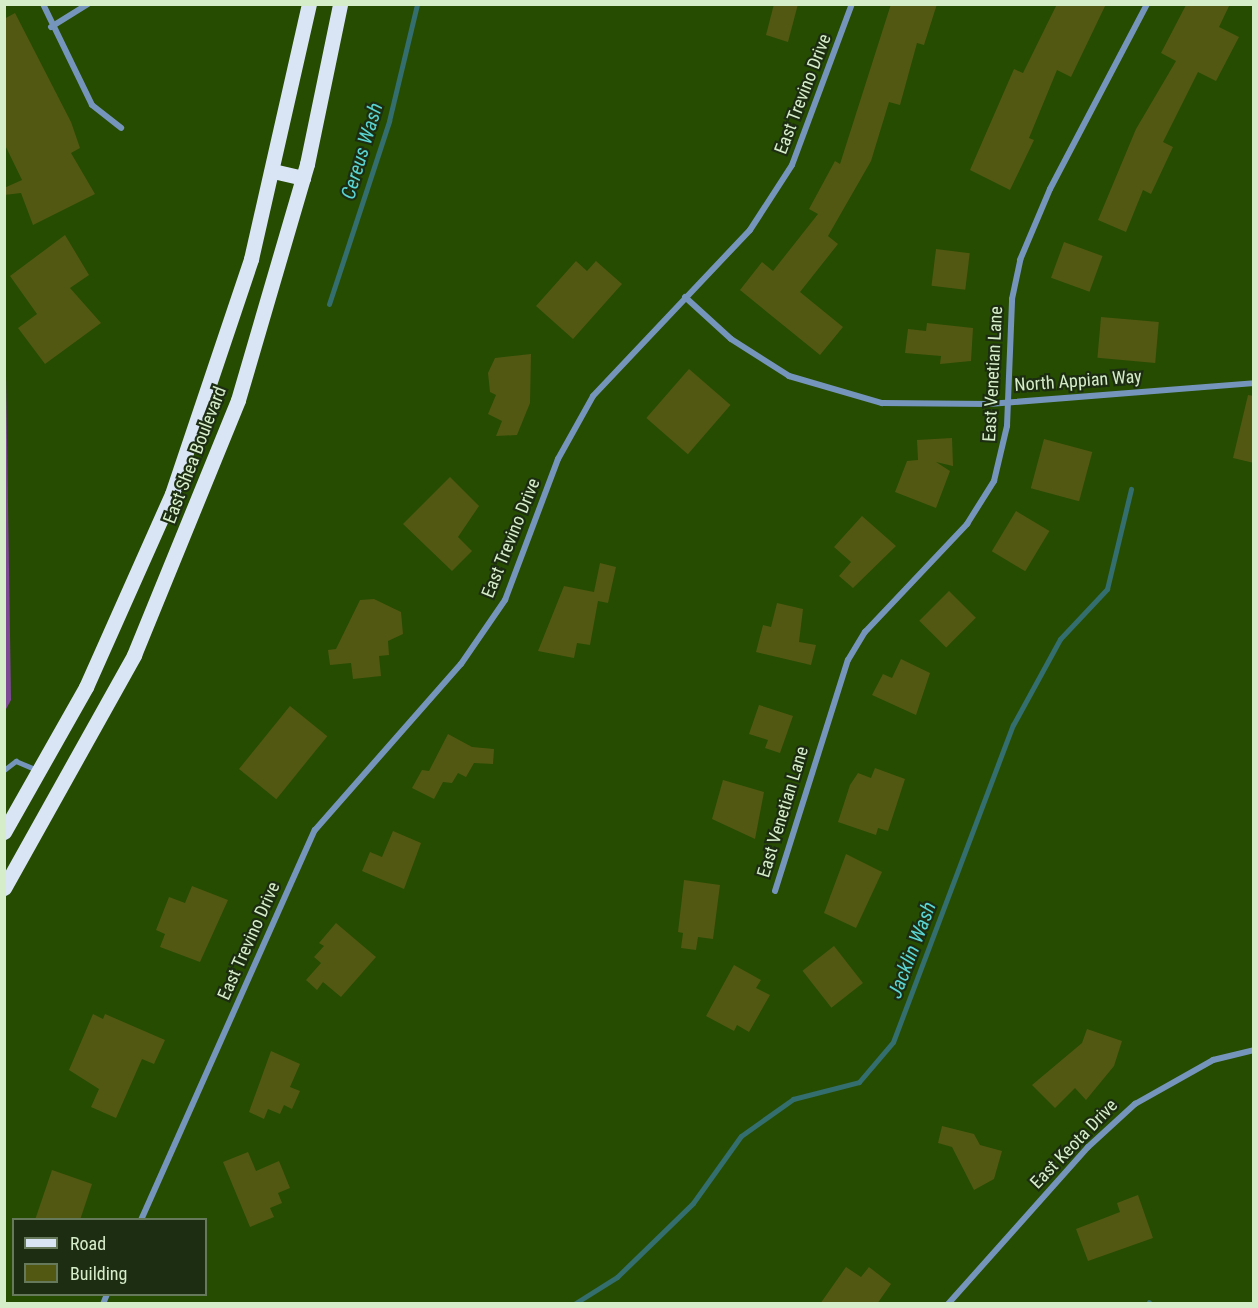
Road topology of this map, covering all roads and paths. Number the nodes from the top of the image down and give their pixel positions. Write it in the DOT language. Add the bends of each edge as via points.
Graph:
graph roads {
  1 [pos="43,4"];
  2 [pos="88,4"];
  3 [pos="309,4"];
  4 [pos="340,4"];
  5 [pos="852,4"];
  6 [pos="1147,4"];
  7 [pos="51,27"];
  8 [pos="121,128"];
  9 [pos="273,171"];
  10 [pos="303,178"];
  11 [pos="685,297"];
  12 [pos="1254,383"];
  13 [pos="1008,402"];
  14 [pos="4,770"];
  15 [pos="39,772"];
  16 [pos="4,832"];
  17 [pos="4,888"];
  18 [pos="775,891"];
  19 [pos="1254,1050"];
  20 [pos="142,1218"];
  21 [pos="948,1304"];
  1 -- 7 [label="street"];
  2 -- 7 [label="street"];
  3 -- 9 [label="main road, East Shea Boulevard"];
  4 -- 10 [label="main road, East Shea Boulevard"];
  5 -- 11 [label="street, East Trevino Drive" via="792,165 750,230"];
  6 -- 13 [label="street, East Venetian Lane" via="1031,228 1012,299"];
  7 -- 8 [label="street" via="92,105"];
  9 -- 10 [label="main road"];
  9 -- 15 [label="main road, East Shea Boulevard" via="222,351 172,494 86,687"];
  10 -- 17 [label="main road, East Shea Boulevard" via="238,400 190,524 134,655"];
  11 -- 13 [label="street, North Appian Way" via="758,359 834,393 923,406"];
  11 -- 20 [label="street, East Trevino Drive" via="592,396 558,459 505,600 461,664 315,830"];
  12 -- 13 [label="street, North Appian Way"];
  13 -- 18 [label="street, East Venetian Lane" via="1003,458 981,504 865,632 848,660"];
  14 -- 15 [label="lane" via="16,761"];
  15 -- 16 [label="main road, East Shea Boulevard"];
  19 -- 21 [label="street, East Keota Drive" via="1203,1065 1135,1104 1088,1147"];
}
